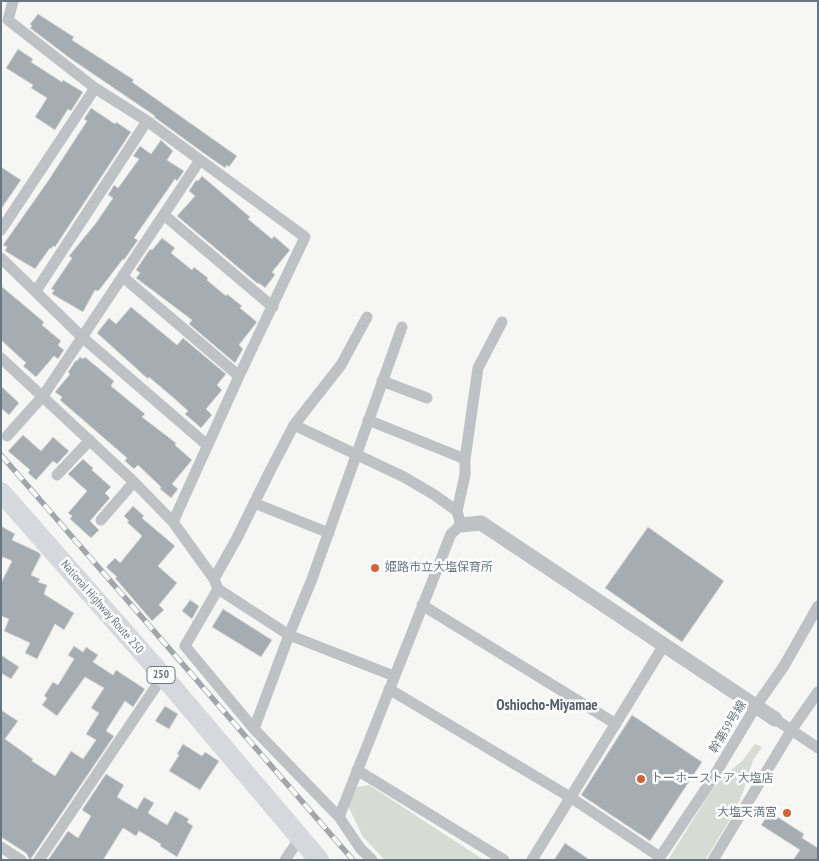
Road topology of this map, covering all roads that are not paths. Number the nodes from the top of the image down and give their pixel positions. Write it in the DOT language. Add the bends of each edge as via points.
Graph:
graph roads {
  1 [pos="13,1"];
  2 [pos="5,21"];
  3 [pos="95,88"];
  4 [pos="147,121"];
  5 [pos="200,160"];
  6 [pos="164,215"];
  7 [pos="1,230"];
  8 [pos="1,258"];
  9 [pos="123,277"];
  10 [pos="36,291"];
  11 [pos="273,307"];
  12 [pos="367,317"];
  13 [pos="502,322"];
  14 [pos="402,327"];
  15 [pos="82,337"];
  16 [pos="1,358"];
  17 [pos="239,376"];
  18 [pos="382,381"];
  19 [pos="43,396"];
  20 [pos="427,398"];
  21 [pos="368,420"];
  22 [pos="294,425"];
  23 [pos="7,436"];
  24 [pos="90,440"];
  25 [pos="207,445"];
  26 [pos="356,456"];
  27 [pos="464,459"];
  28 [pos="57,475"];
  29 [pos="134,482"];
  30 [pos="1,492"];
  31 [pos="254,503"];
  32 [pos="459,518"];
  33 [pos="101,520"];
  34 [pos="173,522"];
  35 [pos="329,533"];
  36 [pos="216,584"];
  37 [pos="422,605"];
  38 [pos="818,606"];
  39 [pos="289,635"];
  40 [pos="664,645"];
  41 [pos="163,676"];
  42 [pos="394,676"];
  43 [pos="389,689"];
  44 [pos="818,692"];
  45 [pos="756,706"];
  46 [pos="775,719"];
  47 [pos="616,724"];
  48 [pos="254,728"];
  49 [pos="792,729"];
  50 [pos="818,748"];
  51 [pos="357,770"];
  52 [pos="570,797"];
  53 [pos="339,817"];
  54 [pos="300,838"];
  55 [pos="1,847"];
  56 [pos="659,858"];
  57 [pos="21,860"];
  58 [pos="39,860"];
  59 [pos="285,860"];
  60 [pos="319,860"];
  61 [pos="372,860"];
  62 [pos="504,860"];
  63 [pos="532,860"];
  64 [pos="713,860"];
  1 -- 2 [label="street"];
  2 -- 3 [label="street"];
  3 -- 4 [label="street"];
  3 -- 7 [label="street"];
  4 -- 5 [label="street"];
  4 -- 10 [label="street"];
  5 -- 6 [label="street"];
  5 -- 11 [label="street" via="305,237"];
  6 -- 9 [label="street"];
  6 -- 11 [label="street"];
  8 -- 10 [label="street"];
  9 -- 15 [label="street"];
  9 -- 17 [label="street"];
  10 -- 15 [label="street"];
  11 -- 17 [label="street"];
  12 -- 22 [label="street" via="341,365"];
  13 -- 27 [label="street" via="478,368"];
  14 -- 18 [label="street"];
  15 -- 19 [label="street"];
  15 -- 25 [label="street"];
  16 -- 19 [label="street"];
  17 -- 25 [label="street"];
  18 -- 20 [label="street"];
  18 -- 21 [label="street"];
  19 -- 23 [label="street"];
  19 -- 24 [label="street"];
  21 -- 26 [label="street"];
  21 -- 27 [label="street"];
  22 -- 26 [label="street"];
  22 -- 31 [label="street"];
  24 -- 28 [label="street"];
  24 -- 29 [label="street"];
  25 -- 34 [label="street"];
  26 -- 32 [label="street" via="433,494"];
  26 -- 35 [label="street"];
  27 -- 32 [label="street"];
  29 -- 33 [label="street"];
  29 -- 34 [label="street"];
  30 -- 41 [label="highway, National Highway Route 250 / 250"];
  31 -- 35 [label="street"];
  31 -- 36 [label="street"];
  32 -- 37 [label="street"];
  32 -- 40 [label="street" via="481,523"];
  34 -- 36 [label="street"];
  35 -- 39 [label="street"];
  36 -- 39 [label="street"];
  36 -- 48 [label="street" via="185,646"];
  37 -- 42 [label="street"];
  37 -- 47 [label="street"];
  38 -- 45 [label="street, 幹第59号線" via="784,666"];
  39 -- 42 [label="street"];
  39 -- 48 [label="street"];
  40 -- 45 [label="street"];
  40 -- 47 [label="street"];
  41 -- 54 [label="highway, National Highway Route 250 / 250"];
  41 -- 58 [label="street"];
  42 -- 43 [label="street"];
  43 -- 51 [label="street"];
  43 -- 52 [label="street"];
  44 -- 49 [label="street"];
  45 -- 46 [label="street"];
  45 -- 56 [label="street, 幹第59号線"];
  46 -- 49 [label="street"];
  47 -- 52 [label="street"];
  48 -- 53 [label="street"];
  49 -- 50 [label="street"];
  49 -- 64 [label="street"];
  51 -- 53 [label="street"];
  51 -- 62 [label="street"];
  52 -- 56 [label="street"];
  52 -- 63 [label="street"];
  53 -- 61 [label="street"];
  54 -- 59 [label="street"];
  54 -- 60 [label="highway, National Highway Route 250 / 250"];
  55 -- 57 [label="street"];
}
